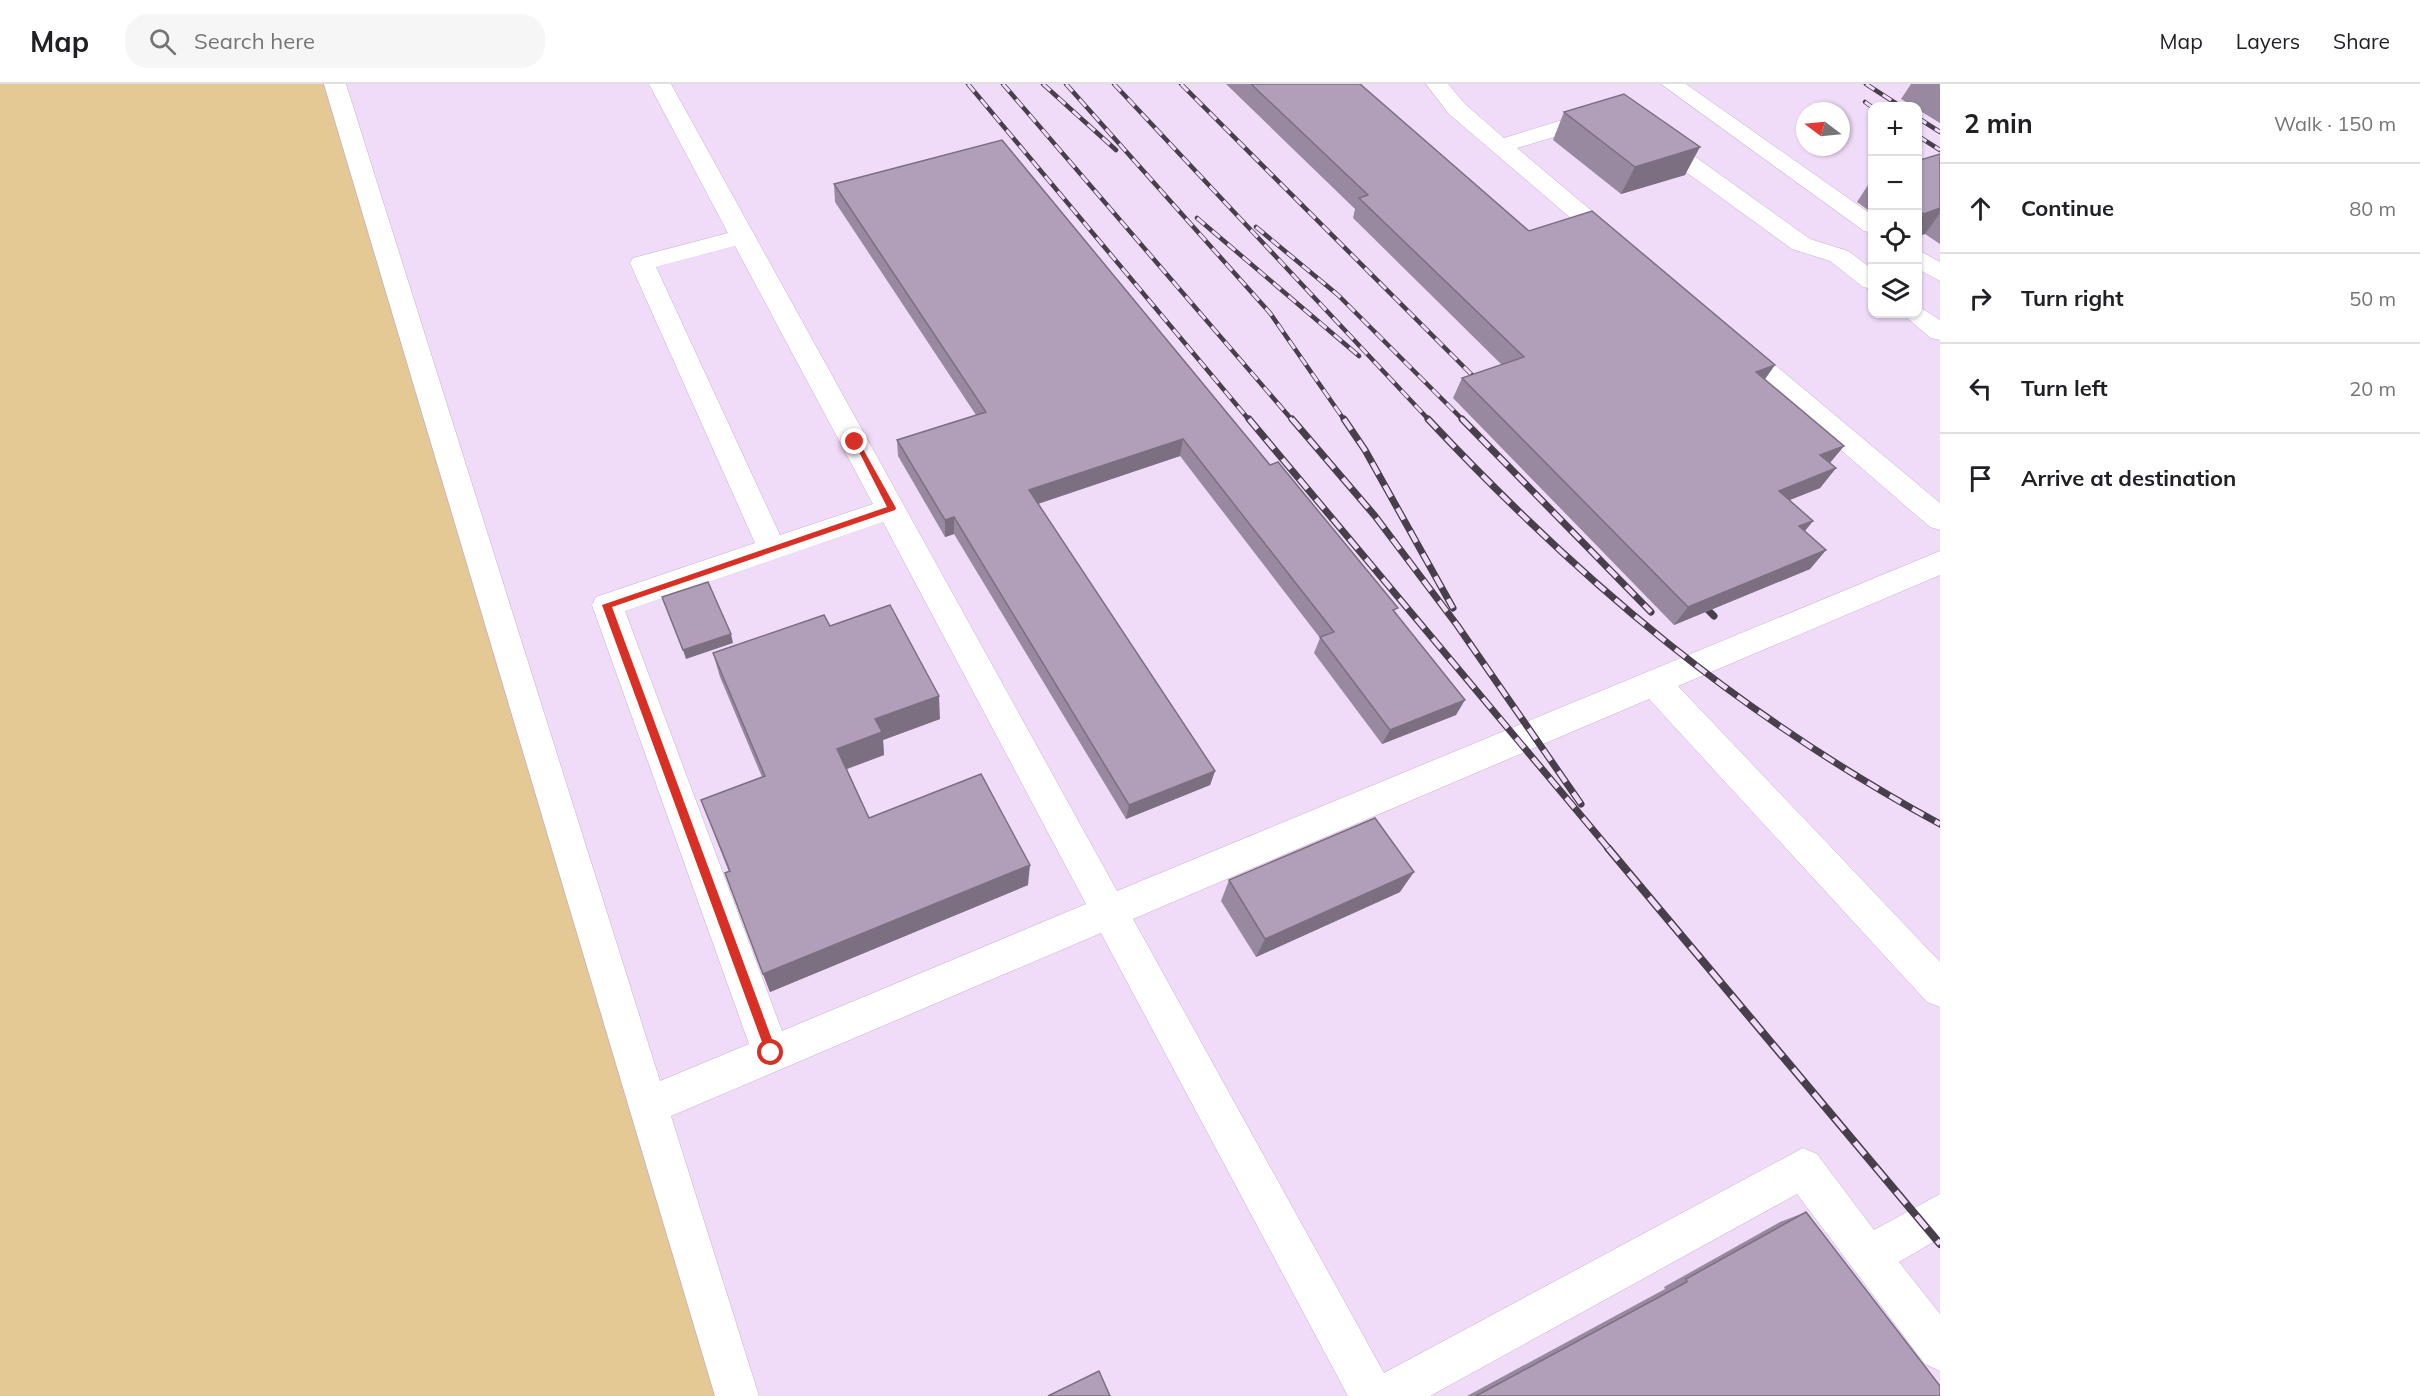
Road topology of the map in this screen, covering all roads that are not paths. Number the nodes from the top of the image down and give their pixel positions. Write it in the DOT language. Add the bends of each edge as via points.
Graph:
graph roads {
  1 [pos="335,84"];
  2 [pos="660,84"];
  3 [pos="1437,84"];
  4 [pos="1672,84"];
  5 [pos="1501,146"];
  6 [pos="1868,223"];
  7 [pos="744,236"];
  8 [pos="1638,263"];
  9 [pos="1868,278"];
  10 [pos="1921,318"];
  11 [pos="1720,332"];
  12 [pos="1940,332"];
  13 [pos="892,508"];
  14 [pos="1940,519"];
  15 [pos="772,549"];
  16 [pos="1940,562"];
  17 [pos="1654,682"];
  18 [pos="1111,911"];
  19 [pos="1940,989"];
  20 [pos="771,1053"];
  21 [pos="648,1106"];
  22 [pos="1940,1215"];
  23 [pos="1868,1257"];
  24 [pos="1940,1349"];
  25 [pos="736,1396"];
  26 [pos="1372,1396"];
  27 [pos="1386,1396"];
  1 -- 21 [label="lane"];
  2 -- 7 [label="lane"];
  3 -- 5 [label="lane" via="1457,109"];
  4 -- 6 [label="lane"];
  5 -- 8 [label="lane"];
  5 -- 9 [label="lane" via="1615,111 1801,244 1839,256"];
  7 -- 13 [label="lane"];
  7 -- 15 [label="lane" via="642,263"];
  10 -- 12 [label="lane"];
  11 -- 14 [label="lane"];
  13 -- 15 [label="lane"];
  13 -- 18 [label="lane"];
  15 -- 20 [label="lane" via="607,605"];
  16 -- 17 [label="lane"];
  17 -- 18 [label="lane"];
  17 -- 19 [label="lane"];
  18 -- 20 [label="lane"];
  18 -- 26 [label="lane"];
  20 -- 21 [label="lane"];
  21 -- 25 [label="lane"];
  22 -- 23 [label="lane"];
  23 -- 24 [label="lane"];
  23 -- 27 [label="lane" via="1803,1168"];
}
